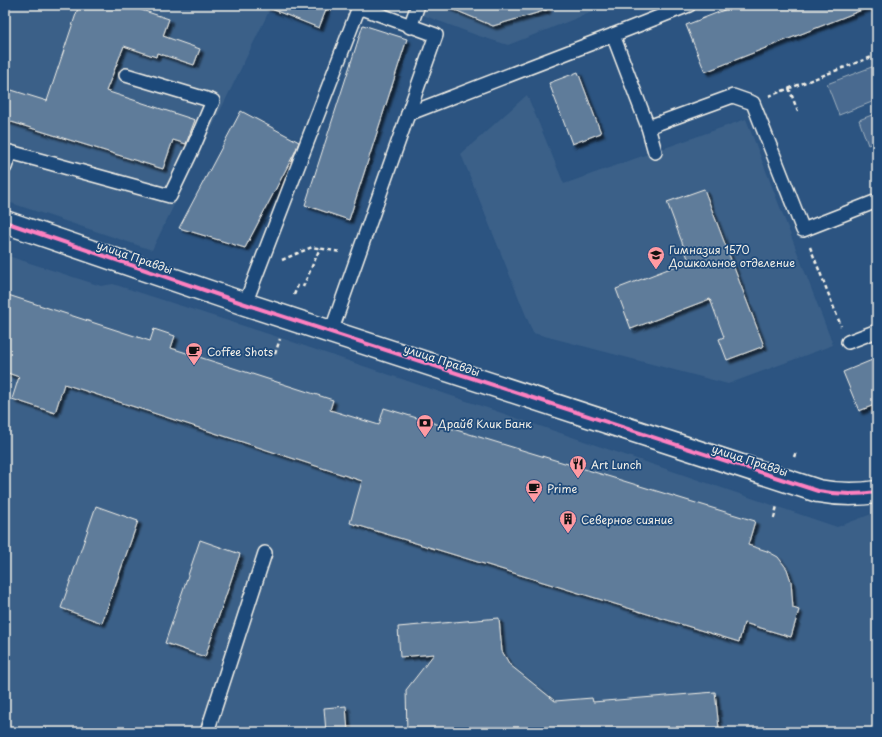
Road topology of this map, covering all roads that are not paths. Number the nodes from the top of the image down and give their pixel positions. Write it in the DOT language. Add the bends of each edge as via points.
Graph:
graph roads {
  1 [pos="418,5"];
  2 [pos="689,5"];
  3 [pos="410,26"];
  4 [pos="613,35"];
  5 [pos="126,76"];
  6 [pos="408,114"];
  7 [pos="648,127"];
  8 [pos="655,152"];
  9 [pos="5,168"];
  10 [pos="877,200"];
  11 [pos="5,222"];
  12 [pos="245,304"];
  13 [pos="877,331"];
  14 [pos="331,332"];
  15 [pos="848,342"];
  16 [pos="877,492"];
  17 [pos="265,553"];
  18 [pos="207,732"];
  1 -- 3 [label="lane"];
  2 -- 4 [label="lane"];
  3 -- 6 [label="lane" via="436,35"];
  3 -- 12 [label="lane" via="359,8"];
  4 -- 6 [label="lane"];
  4 -- 7 [label="lane"];
  5 -- 9 [label="lane" via="213,101 170,196 10,152"];
  6 -- 14 [label="lane"];
  7 -- 8 [label="lane"];
  7 -- 10 [label="lane" via="733,96 753,102 803,230"];
  11 -- 12 [label="street, улица Правды"];
  12 -- 14 [label="street, улица Правды"];
  13 -- 15 [label="lane"];
  14 -- 16 [label="street, улица Правды" via="818,491 838,495"];
  17 -- 18 [label="lane"];
}
